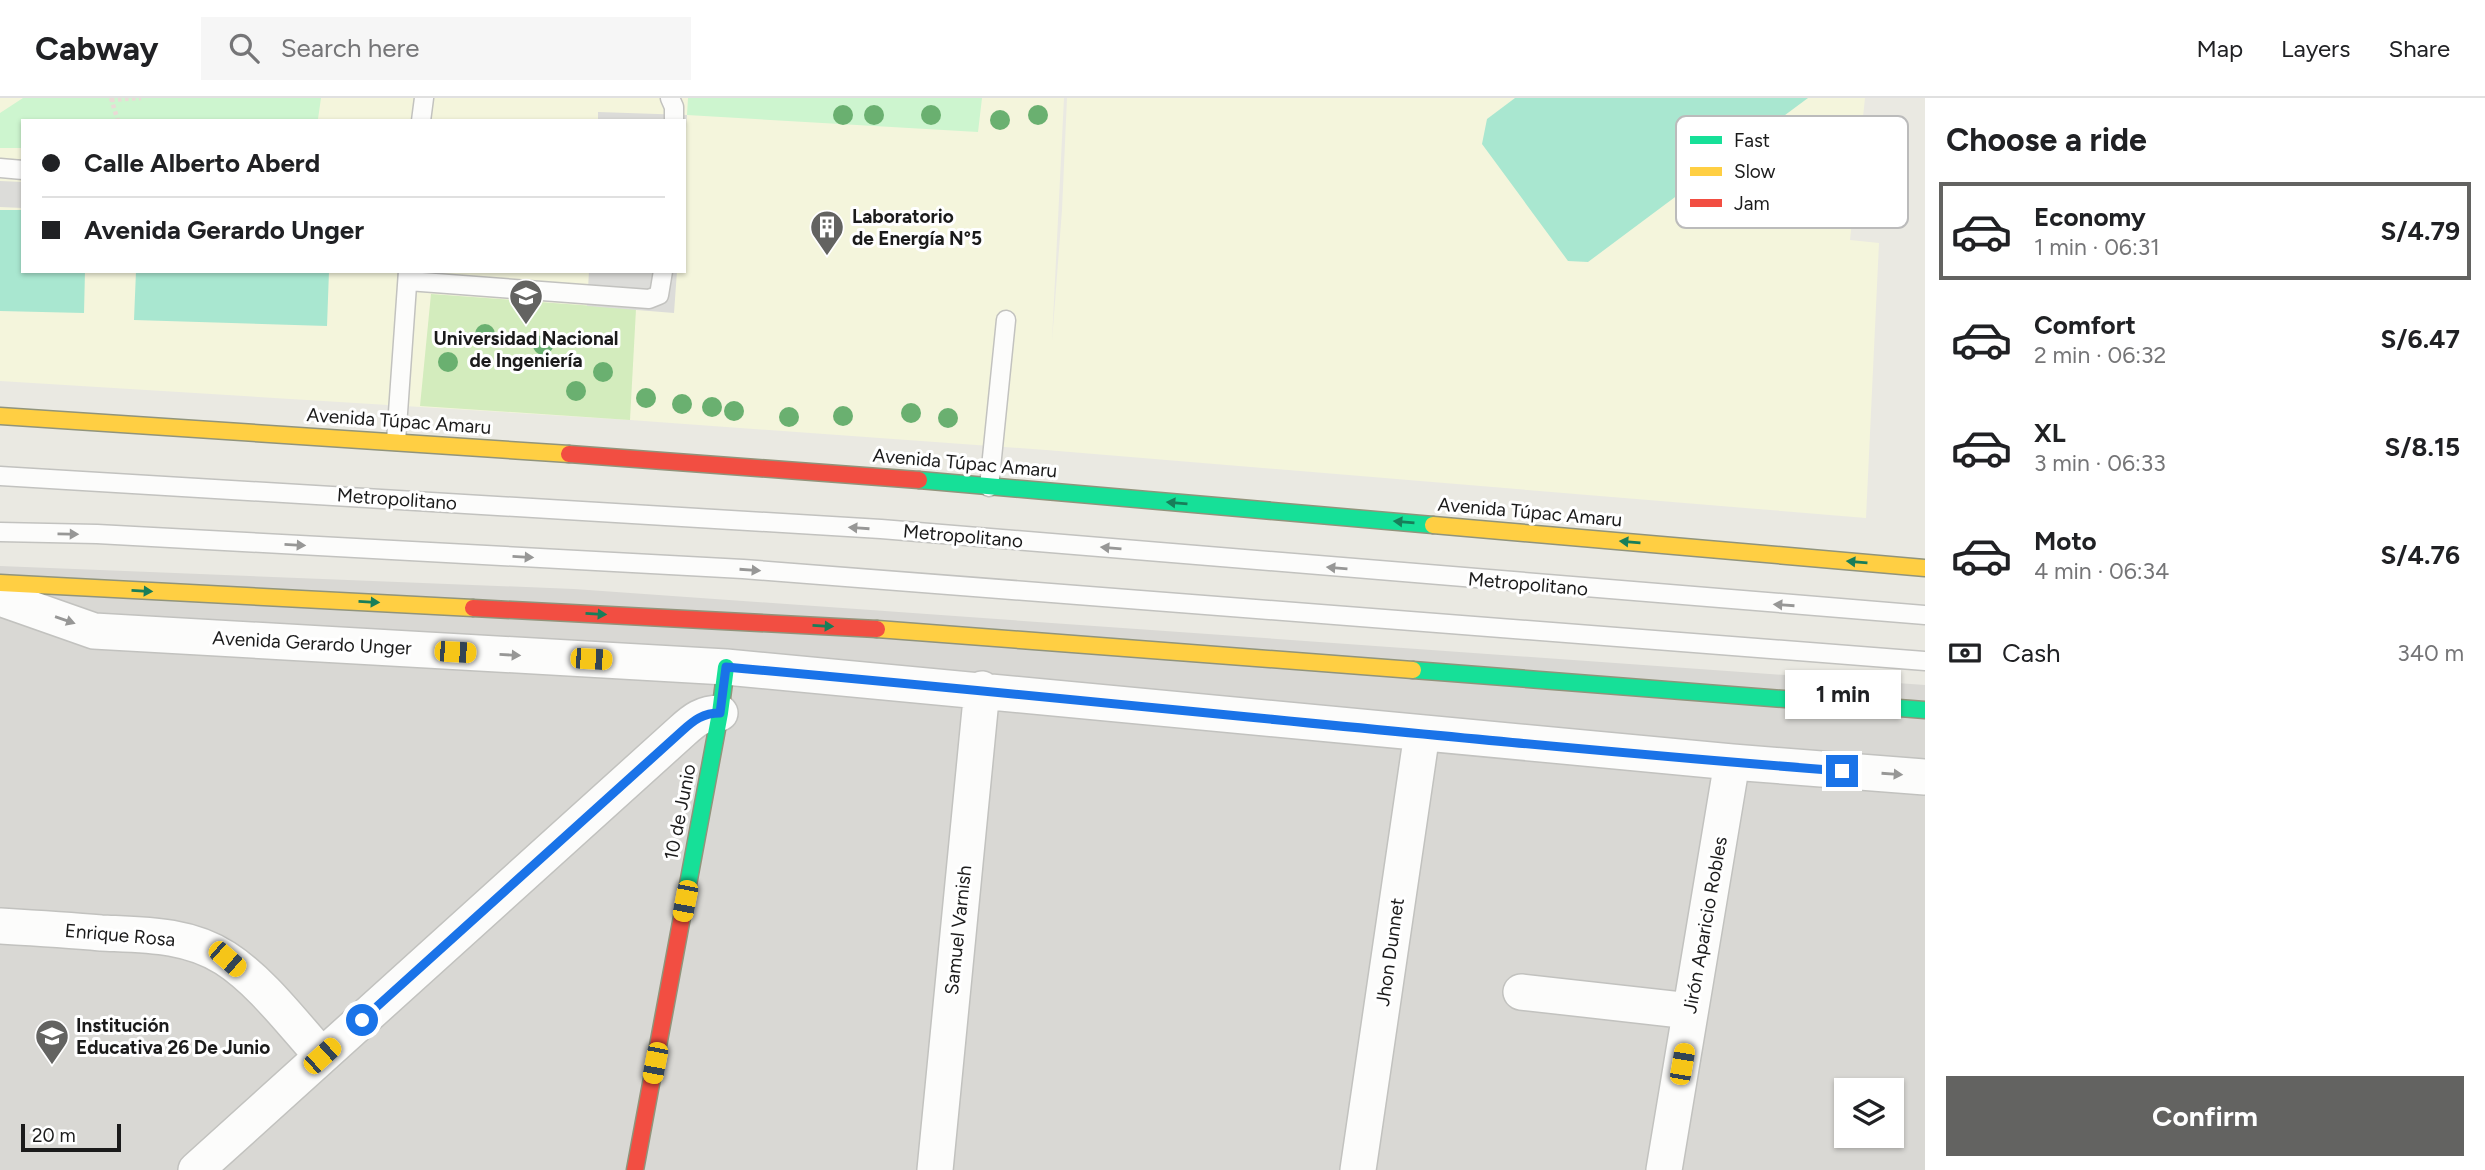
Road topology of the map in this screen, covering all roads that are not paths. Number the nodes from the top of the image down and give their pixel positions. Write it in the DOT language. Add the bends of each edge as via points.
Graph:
graph roads {
  1 [pos="424,98"];
  2 [pos="670,98"];
  3 [pos="421,119"];
  4 [pos="674,119"];
  5 [pos="0,169"];
  6 [pos="21,170"];
  7 [pos="663,273"];
  8 [pos="408,276"];
  9 [pos="1006,320"];
  10 [pos="0,416"];
  11 [pos="396,441"];
  12 [pos="0,476"];
  13 [pos="989,487"];
  14 [pos="0,532"];
  15 [pos="1925,568"];
  16 [pos="0,583"];
  17 [pos="0,598"];
  18 [pos="1925,615"];
  19 [pos="1925,661"];
  20 [pos="726,667"];
  21 [pos="982,690"];
  22 [pos="1925,710"];
  23 [pos="720,713"];
  24 [pos="1422,733"];
  25 [pos="1732,762"];
  26 [pos="1925,777"];
  27 [pos="0,926"];
  28 [pos="1521,992"];
  29 [pos="1690,1011"];
  30 [pos="322,1056"];
  31 [pos="196,1170"];
  32 [pos="635,1170"];
  33 [pos="935,1170"];
  34 [pos="1358,1170"];
  35 [pos="1664,1170"];
  1 -- 3 [label="lane"];
  2 -- 4 [label="lane"];
  5 -- 6 [label="lane"];
  7 -- 8 [label="lane" via="659,295 649,299"];
  8 -- 11 [label="lane"];
  9 -- 13 [label="lane"];
  10 -- 11 [label="main road, Avenida Túpac Amaru"];
  11 -- 13 [label="main road, Avenida Túpac Amaru"];
  18 -- 12 [label="lane, Metropolitano, one-way" via="881,529"];
  15 -- 13 [label="main road, Avenida Túpac Amaru, one-way"];
  14 -- 19 [label="lane, one-way" via="743,569"];
  16 -- 22 [label="main road, one-way" via="920,631"];
  17 -- 20 [label="street, Avenida Gerardo Unger, one-way" via="94,631"];
  20 -- 21 [label="street, Avenida Gerardo Unger"];
  20 -- 23 [label="main road, 10 de Junio"];
  21 -- 24 [label="street, Avenida Gerardo Unger"];
  21 -- 33 [label="street, Samuel Varnish"];
  23 -- 30 [label="street" via="697,718"];
  23 -- 32 [label="main road, 10 de Junio"];
  24 -- 25 [label="street, Avenida Gerardo Unger"];
  24 -- 34 [label="street, Jhon Dunnet"];
  25 -- 26 [label="street, Avenida Gerardo Unger, one-way"];
  25 -- 29 [label="street, Jirón Aparicio Robles"];
  27 -- 30 [label="street, Enrique Rosa" via="174,937 205,947 250,979"];
  28 -- 29 [label="street"];
  29 -- 35 [label="street, Jirón Aparicio Robles"];
  30 -- 31 [label="street"];
}
